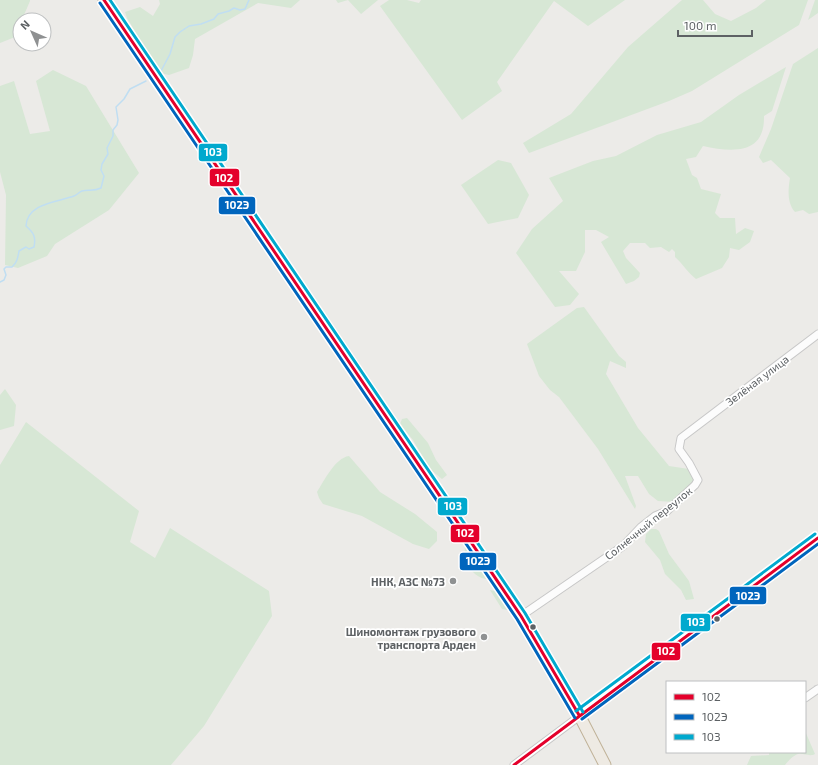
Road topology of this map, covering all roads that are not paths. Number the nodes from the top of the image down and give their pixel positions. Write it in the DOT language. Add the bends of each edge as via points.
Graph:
graph roads {
  1 [pos="104,0"];
  2 [pos="818,334"];
  3 [pos="697,426"];
  4 [pos="818,538"];
  5 [pos="521,616"];
  6 [pos="818,688"];
  7 [pos="806,697"];
  8 [pos="580,715"];
  9 [pos="514,765"];
  10 [pos="605,765"];
  1 -- 5 [label="highway"];
  2 -- 3 [label="street, Зелёная улица"];
  3 -- 5 [label="street, Солнечный переулок" via="681,438 679,448 698,480 695,485 667,510 641,527 623,546"];
  4 -- 8 [label="street"];
  5 -- 8 [label="highway"];
  6 -- 7 [label="street"];
  8 -- 9 [label="street"];
  8 -- 10 [label="highway"];
}
